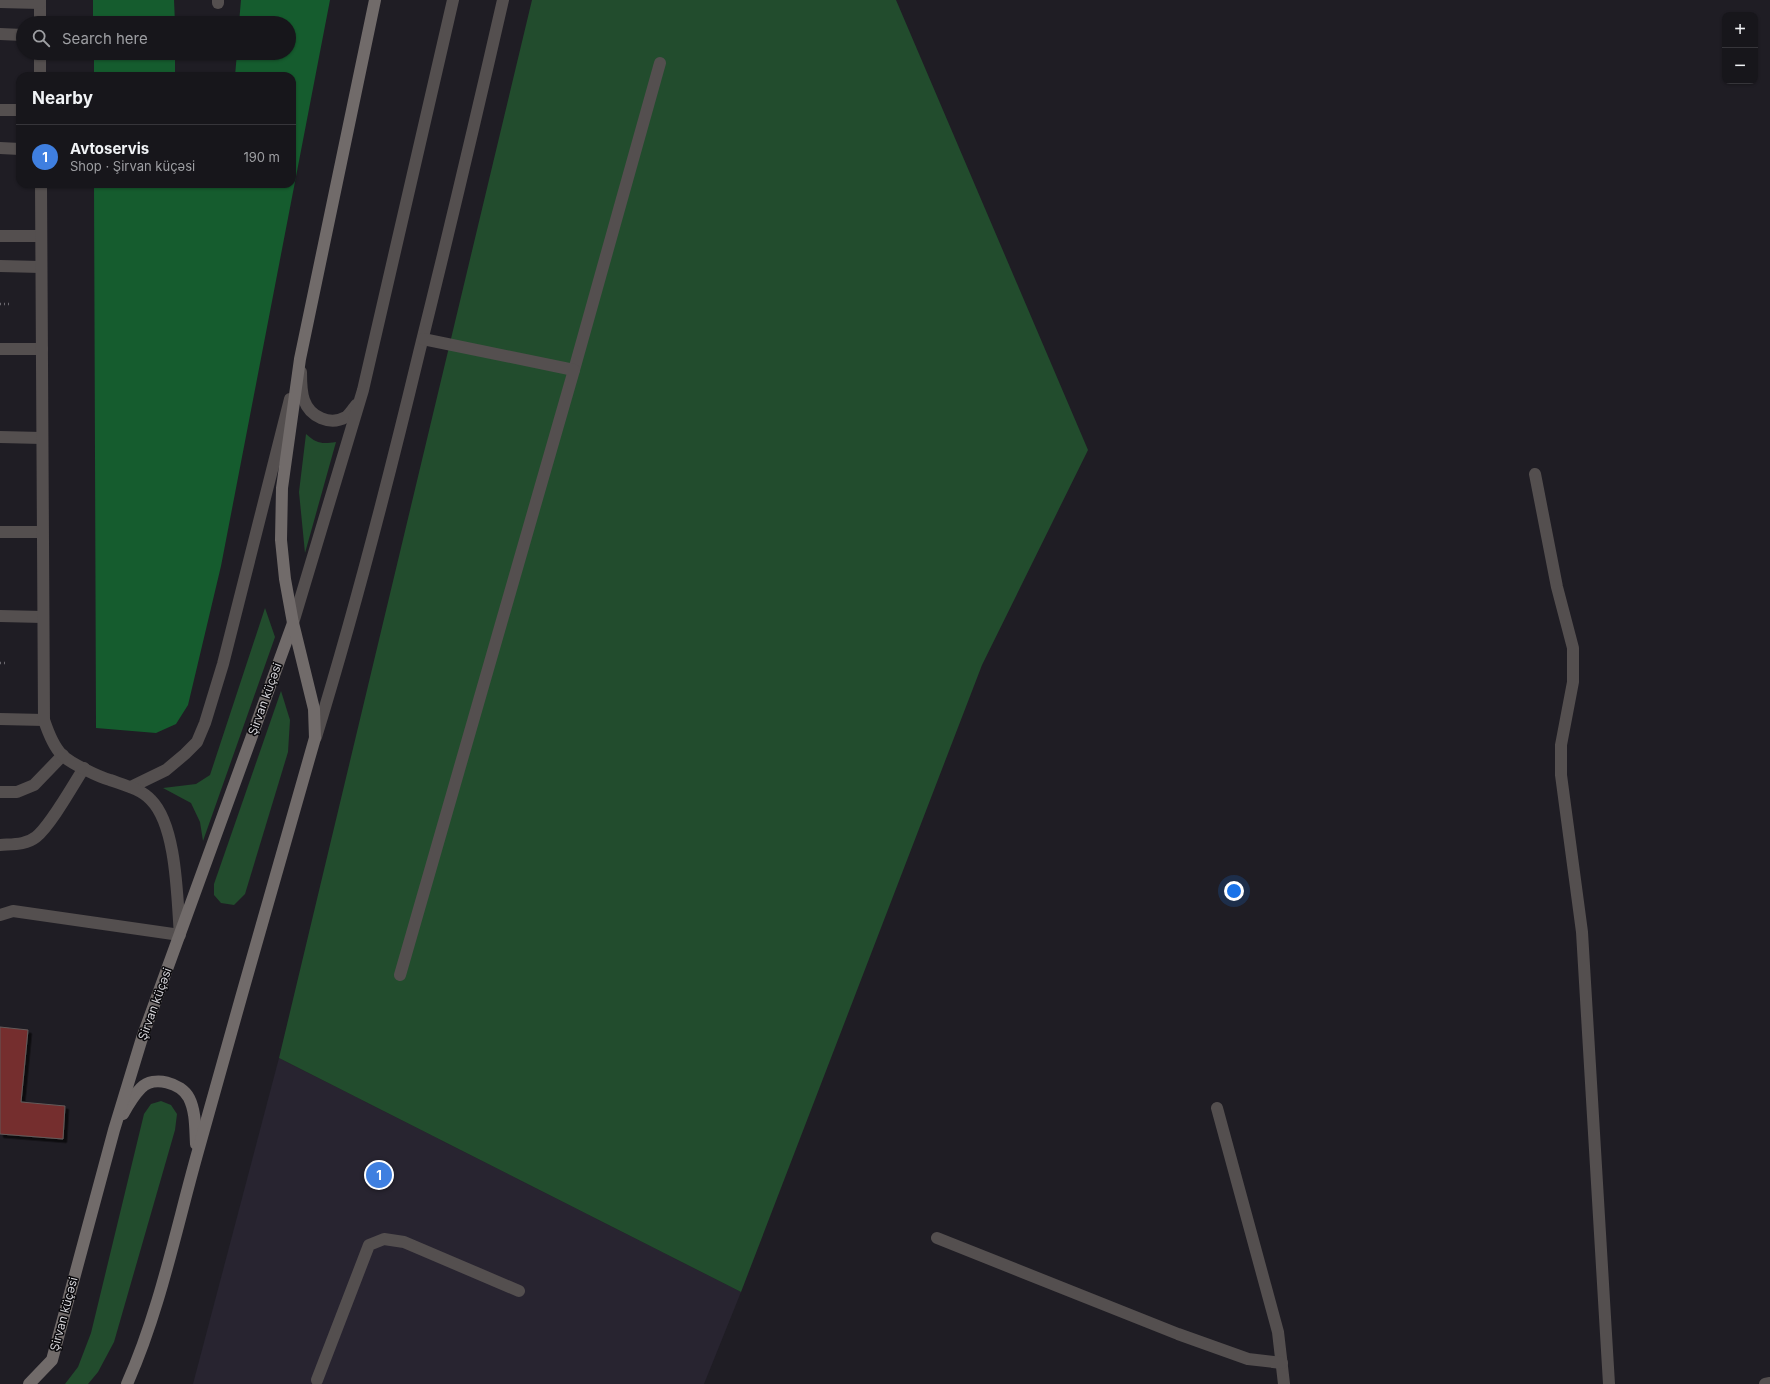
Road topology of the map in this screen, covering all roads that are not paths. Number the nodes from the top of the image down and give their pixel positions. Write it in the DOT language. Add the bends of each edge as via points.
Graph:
graph roads {
  1 [pos="375,0"];
  2 [pos="453,0"];
  3 [pos="503,0"];
  4 [pos="40,1"];
  5 [pos="0,2"];
  6 [pos="40,16"];
  7 [pos="0,34"];
  8 [pos="16,35"];
  9 [pos="40,60"];
  10 [pos="660,63"];
  11 [pos="40,72"];
  12 [pos="0,110"];
  13 [pos="16,110"];
  14 [pos="0,148"];
  15 [pos="16,148"];
  16 [pos="41,188"];
  17 [pos="0,236"];
  18 [pos="40,236"];
  19 [pos="0,266"];
  20 [pos="41,267"];
  21 [pos="423,339"];
  22 [pos="0,349"];
  23 [pos="42,349"];
  24 [pos="300,359"];
  25 [pos="574,370"];
  26 [pos="363,390"];
  27 [pos="0,437"];
  28 [pos="42,438"];
  29 [pos="1535,474"];
  30 [pos="0,532"];
  31 [pos="42,532"];
  32 [pos="0,616"];
  33 [pos="43,617"];
  34 [pos="293,623"];
  35 [pos="0,719"];
  36 [pos="44,720"];
  37 [pos="315,738"];
  38 [pos="63,755"];
  39 [pos="84,768"];
  40 [pos="130,787"];
  41 [pos="0,792"];
  42 [pos="0,845"];
  43 [pos="0,915"];
  44 [pos="180,935"];
  45 [pos="400,975"];
  46 [pos="1217,1108"];
  47 [pos="114,1130"];
  48 [pos="197,1153"];
  49 [pos="937,1238"];
  50 [pos="519,1291"];
  51 [pos="1282,1363"];
  52 [pos="319,1383"];
  53 [pos="1770,1383"];
  54 [pos="29,1384"];
  55 [pos="127,1384"];
  56 [pos="1284,1384"];
  57 [pos="1609,1384"];
  58 [pos="1765,1384"];
  1 -- 24 [label="main road"];
  2 -- 26 [label="street"];
  3 -- 21 [label="street"];
  4 -- 5 [label="street"];
  4 -- 6 [label="street"];
  7 -- 8 [label="street"];
  9 -- 11 [label="street"];
  10 -- 25 [label="street"];
  12 -- 13 [label="street"];
  14 -- 15 [label="street"];
  16 -- 18 [label="street"];
  17 -- 18 [label="street"];
  18 -- 20 [label="street"];
  19 -- 20 [label="street"];
  20 -- 23 [label="street"];
  21 -- 25 [label="street"];
  21 -- 37 [label="street" via="379,518 340,660"];
  22 -- 23 [label="street"];
  23 -- 28 [label="street"];
  24 -- 26 [label="street" via="304,400 311,413 324,420 346,417 357,405"];
  24 -- 34 [label="main road" via="281,511 282,548"];
  24 -- 40 [label="street" via="223,664 205,723 197,742 185,754 166,770"];
  25 -- 45 [label="street"];
  26 -- 34 [label="street"];
  27 -- 28 [label="street"];
  28 -- 31 [label="street"];
  29 -- 57 [label="street" via="1557,587 1573,648 1573,682 1561,745 1561,775 1582,932"];
  30 -- 31 [label="street"];
  31 -- 33 [label="street"];
  32 -- 33 [label="street"];
  33 -- 36 [label="street"];
  34 -- 37 [label="main road" via="314,709"];
  34 -- 44 [label="main road, Şirvan küçəsi"];
  35 -- 36 [label="street"];
  36 -- 38 [label="street" via="50,737"];
  37 -- 48 [label="main road"];
  38 -- 39 [label="street"];
  38 -- 41 [label="street" via="34,785 17,792"];
  39 -- 40 [label="street"];
  39 -- 42 [label="street" via="36,837 19,844"];
  40 -- 44 [label="street" via="151,800 164,821 172,845"];
  43 -- 44 [label="street" via="13,910"];
  44 -- 47 [label="main road, Şirvan küçəsi" via="142,1038"];
  46 -- 51 [label="street" via="1278,1332"];
  47 -- 48 [label="main road" via="141,1087 152,1082 166,1082 180,1088 189,1098 194,1116"];
  47 -- 54 [label="main road, Şirvan küçəsi" via="52,1360"];
  48 -- 55 [label="main road" via="164,1276 137,1361"];
  49 -- 51 [label="street" via="1178,1334 1248,1359"];
  50 -- 52 [label="street" via="404,1242 384,1239 369,1245"];
  51 -- 56 [label="street"];
  53 -- 58 [label="street"];
}
